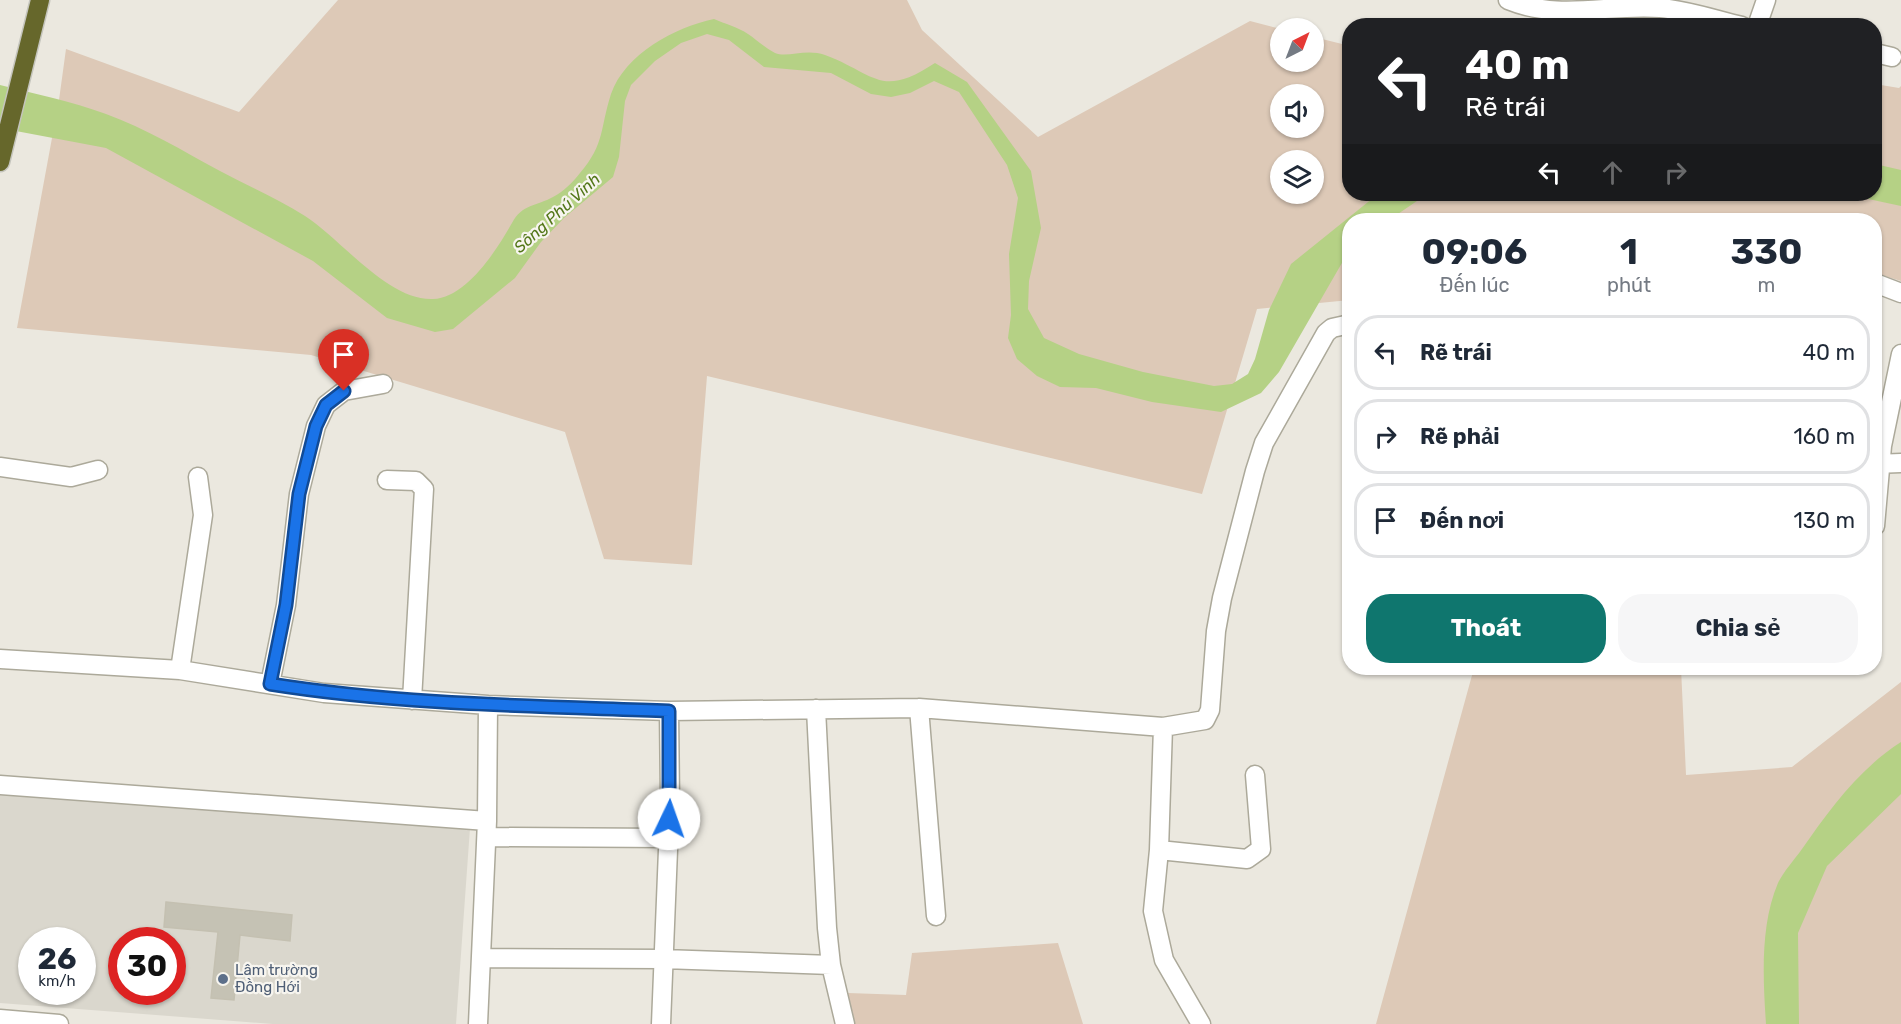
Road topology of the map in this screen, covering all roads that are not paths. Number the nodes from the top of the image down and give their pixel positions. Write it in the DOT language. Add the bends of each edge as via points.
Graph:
graph roads {
  1 [pos="40,0"];
  2 [pos="1508,0"];
  3 [pos="1766,0"];
  4 [pos="1705,18"];
  5 [pos="1760,18"];
  6 [pos="0,162"];
  7 [pos="1882,286"];
  8 [pos="1901,293"];
  9 [pos="1342,326"];
  10 [pos="1901,354"];
  11 [pos="383,384"];
  12 [pos="1897,388"];
  13 [pos="1882,448"];
  14 [pos="1901,463"];
  15 [pos="1882,464"];
  16 [pos="0,467"];
  17 [pos="98,470"];
  18 [pos="198,477"];
  19 [pos="387,480"];
  20 [pos="0,659"];
  21 [pos="180,670"];
  22 [pos="270,684"];
  23 [pos="412,700"];
  24 [pos="488,705"];
  25 [pos="919,708"];
  26 [pos="816,709"];
  27 [pos="669,711"];
  28 [pos="1163,727"];
  29 [pos="1255,775"];
  30 [pos="0,785"];
  31 [pos="487,829"];
  32 [pos="668,838"];
  33 [pos="1160,850"];
  34 [pos="936,916"];
  35 [pos="483,958"];
  36 [pos="663,959"];
  37 [pos="831,965"];
  38 [pos="0,1019"];
  39 [pos="59,1024"];
  40 [pos="478,1024"];
  41 [pos="661,1024"];
  42 [pos="845,1024"];
  43 [pos="1201,1024"];
  1 -- 6 [label="highway"];
  2 -- 4 [label="street" via="1530,9 1555,12 1659,8"];
  3 -- 5 [label="street"];
  7 -- 8 [label="street"];
  9 -- 28 [label="street" via="1326,333 1264,443 1222,598 1210,710 1205,720"];
  10 -- 12 [label="street"];
  11 -- 22 [label="street" via="344,391 326,405 316,426 299,494 286,605"];
  12 -- 13 [label="street"];
  14 -- 15 [label="street"];
  16 -- 17 [label="street" via="71,477"];
  18 -- 21 [label="street" via="203,515"];
  19 -- 23 [label="street" via="416,482 424,489"];
  20 -- 21 [label="street"];
  21 -- 22 [label="street"];
  22 -- 23 [label="street"];
  23 -- 24 [label="street"];
  24 -- 27 [label="street"];
  24 -- 31 [label="street"];
  25 -- 26 [label="street"];
  25 -- 28 [label="street"];
  25 -- 34 [label="street"];
  26 -- 27 [label="street"];
  26 -- 37 [label="street"];
  27 -- 32 [label="street"];
  28 -- 33 [label="street"];
  29 -- 33 [label="street" via="1261,849 1256,855 1247,859"];
  30 -- 31 [label="street"];
  31 -- 32 [label="street"];
  31 -- 35 [label="street"];
  32 -- 36 [label="street"];
  33 -- 43 [label="street" via="1152,911 1158,941 1164,960"];
  35 -- 36 [label="street"];
  35 -- 40 [label="street"];
  36 -- 37 [label="street"];
  36 -- 41 [label="street"];
  37 -- 42 [label="street"];
  38 -- 39 [label="street"];
}
